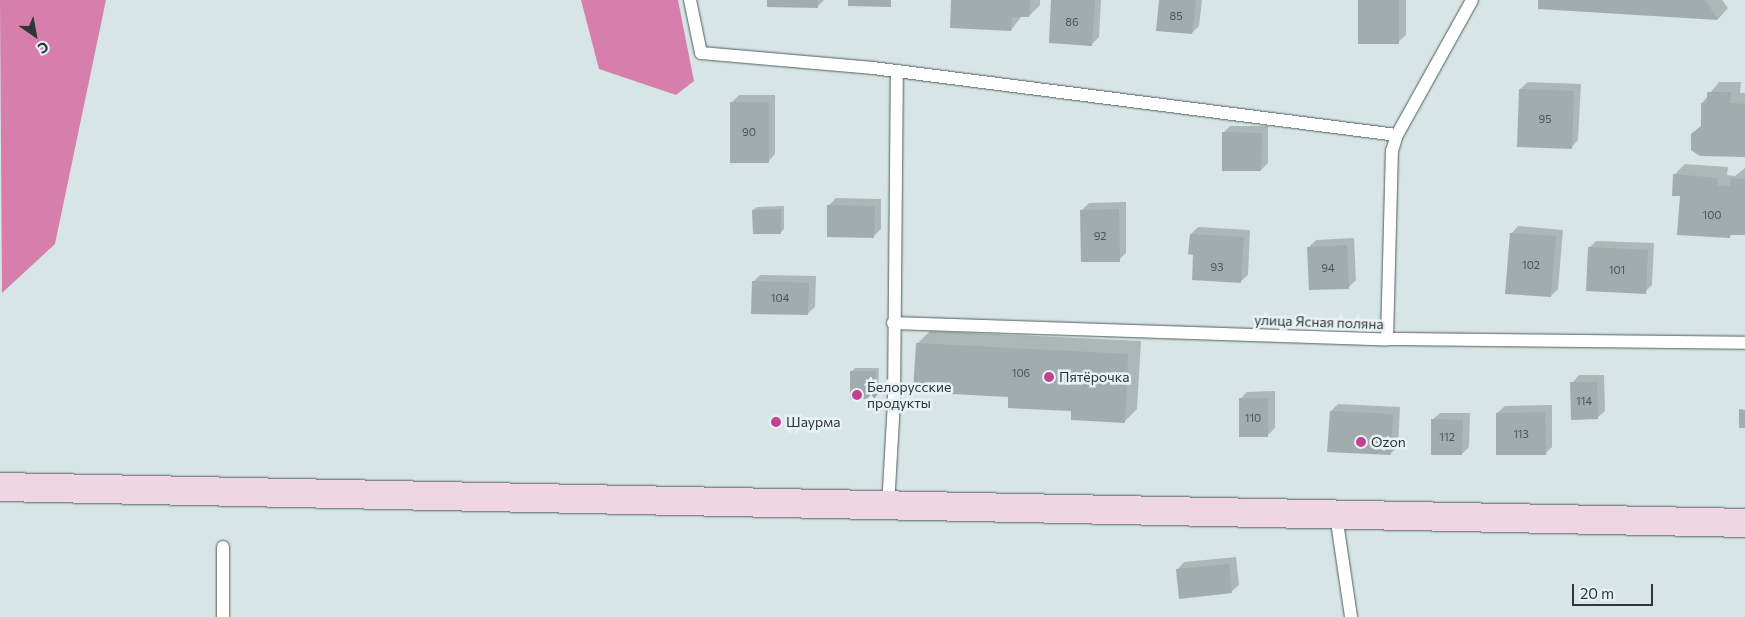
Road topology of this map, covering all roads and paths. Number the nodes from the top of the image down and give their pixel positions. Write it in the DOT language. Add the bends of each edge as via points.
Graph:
graph roads {
  1 [pos="690,0"];
  2 [pos="1472,0"];
  3 [pos="897,71"];
  4 [pos="1396,135"];
  5 [pos="893,323"];
  6 [pos="1388,339"];
  7 [pos="1745,343"];
  8 [pos="0,487"];
  9 [pos="888,506"];
  10 [pos="1336,515"];
  11 [pos="1745,523"];
  12 [pos="222,547"];
  13 [pos="223,617"];
  14 [pos="1351,617"];
  1 -- 3 [label="lane" via="701,53"];
  2 -- 4 [label="lane"];
  3 -- 4 [label="lane"];
  3 -- 5 [label="lane"];
  4 -- 6 [label="lane" via="1392,151"];
  5 -- 6 [label="lane, улица Ясная поляна"];
  5 -- 9 [label="lane" via="894,401"];
  6 -- 7 [label="lane, улица Ясная поляна"];
  8 -- 9 [label="main road"];
  9 -- 10 [label="main road"];
  10 -- 11 [label="main road"];
  10 -- 14 [label="lane"];
  12 -- 13 [label="lane"];
}
